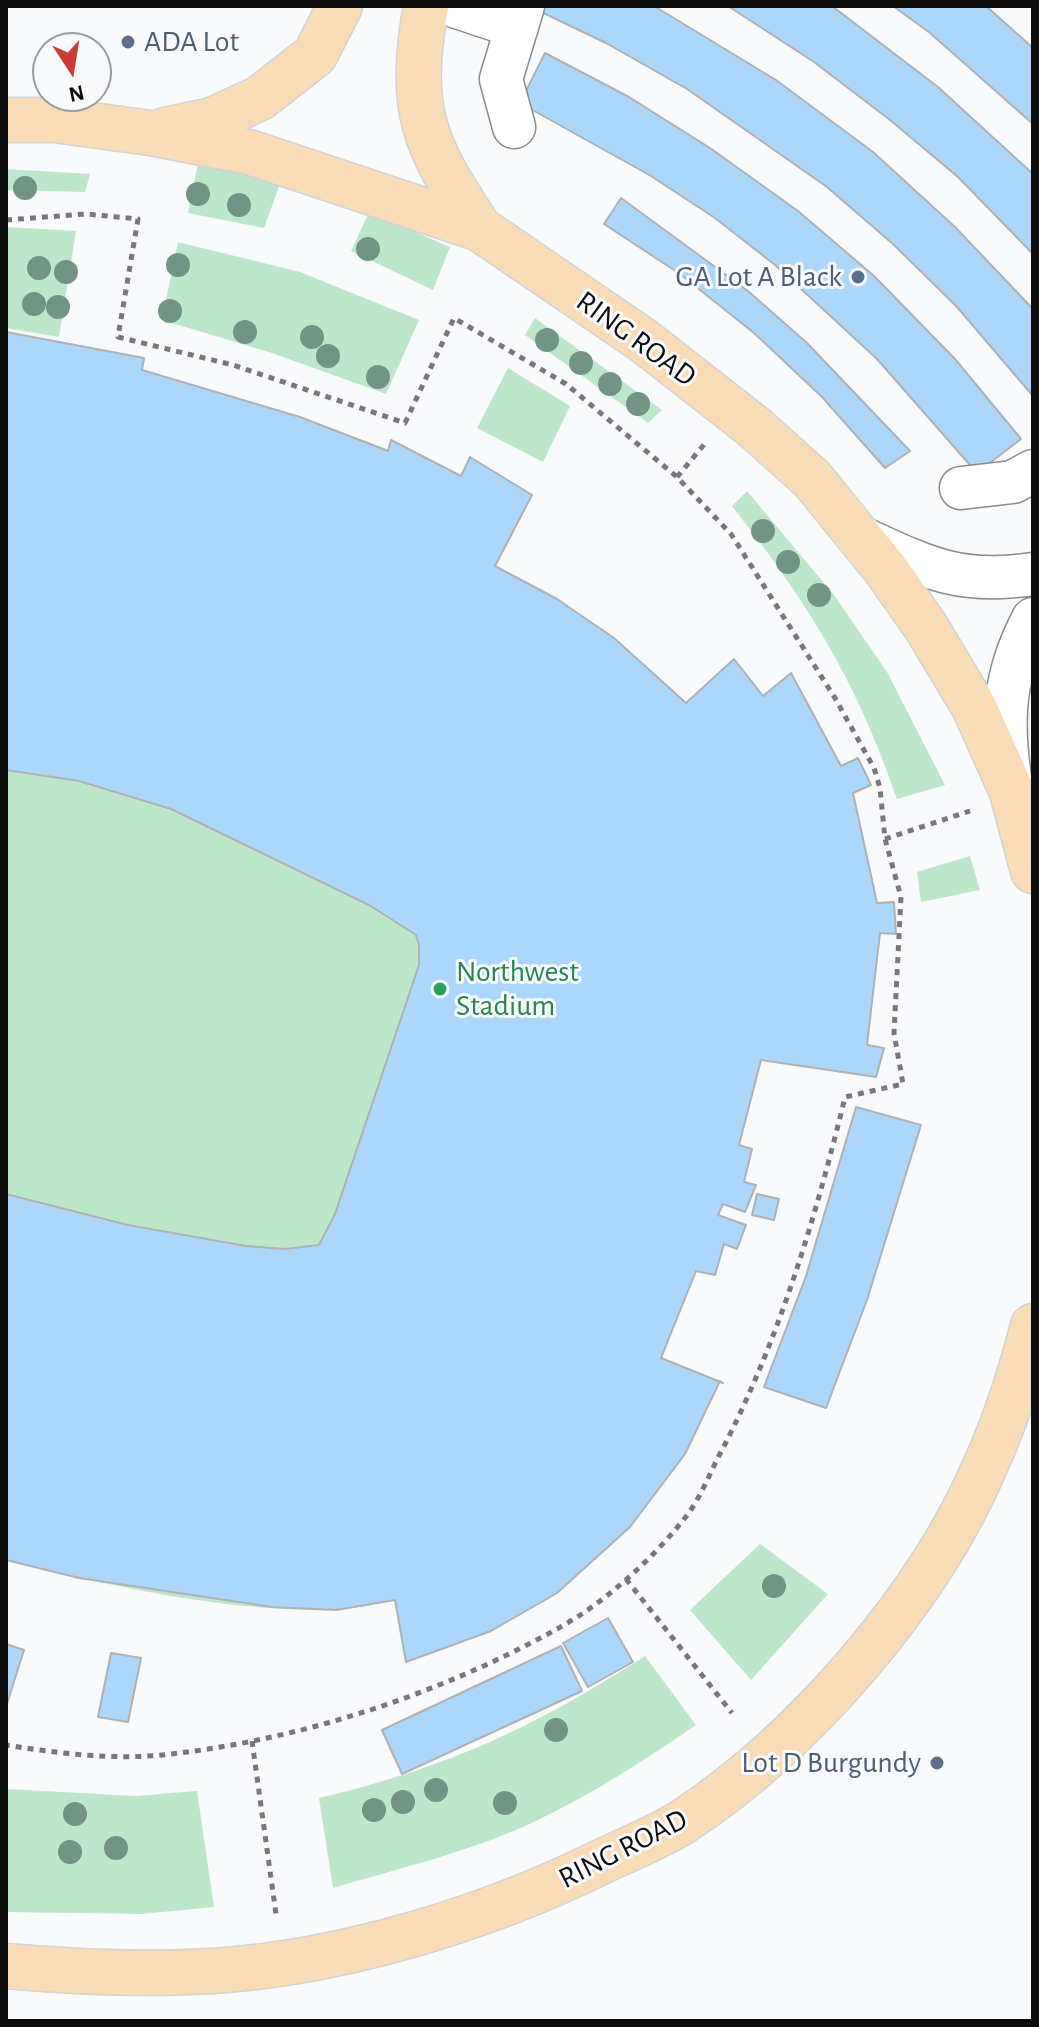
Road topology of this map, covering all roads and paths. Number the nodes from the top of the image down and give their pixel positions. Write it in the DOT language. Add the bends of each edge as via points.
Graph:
graph roads {
  1 [pos="340,6"];
  2 [pos="426,6"];
  3 [pos="454,6"];
  4 [pos="520,16"];
  5 [pos="6,120"];
  6 [pos="514,127"];
  7 [pos="150,133"];
  8 [pos="6,220"];
  9 [pos="480,229"];
  10 [pos="710,438"];
  11 [pos="1033,471"];
  12 [pos="677,477"];
  13 [pos="961,488"];
  14 [pos="862,538"];
  15 [pos="1033,574"];
  16 [pos="1033,619"];
  17 [pos="1012,792"];
  18 [pos="970,811"];
  19 [pos="885,839"];
  20 [pos="1033,871"];
  21 [pos="1033,1326"];
  22 [pos="1020,1415"];
  23 [pos="626,1579"];
  24 [pos="732,1713"];
  25 [pos="252,1741"];
  26 [pos="6,1745"];
  27 [pos="276,1914"];
  28 [pos="6,1966"];
  1 -- 7 [label="main road" via="315,55 260,98 212,120"];
  2 -- 9 [label="main road" via="417,59 419,111 442,173"];
  3 -- 4 [label="street"];
  4 -- 6 [label="street" via="501,79"];
  5 -- 7 [label="main road, RING ROAD" via="55,120"];
  7 -- 9 [label="main road, RING ROAD" via="249,152"];
  8 -- 12 [label="path" via="86,214 138,219 118,337 233,365 405,423 454,318 566,384"];
  9 -- 14 [label="main road, RING ROAD" via="644,341 754,427 812,479"];
  10 -- 12 [label="path"];
  11 -- 13 [label="street" via="1013,482"];
  12 -- 19 [label="path" via="731,534 835,698 874,768"];
  14 -- 15 [label="street" via="922,566 965,578"];
  14 -- 17 [label="main road, RING ROAD" via="951,667"];
  16 -- 17 [label="street" via="1015,652 1007,687 1003,734"];
  17 -- 20 [label="main road, RING ROAD"];
  18 -- 19 [label="path"];
  19 -- 23 [label="path" via="901,897 894,1033 903,1084 845,1097 823,1187 746,1404 689,1513"];
  21 -- 22 [label="main road, RING ROAD"];
  22 -- 28 [label="main road, RING ROAD" via="939,1552 867,1654 786,1740 683,1821 552,1886 387,1942 212,1971"];
  23 -- 24 [label="path"];
  23 -- 25 [label="path" via="559,1628 456,1677 343,1717"];
  25 -- 26 [label="path" via="160,1755 58,1753"];
  25 -- 27 [label="path"];
}
